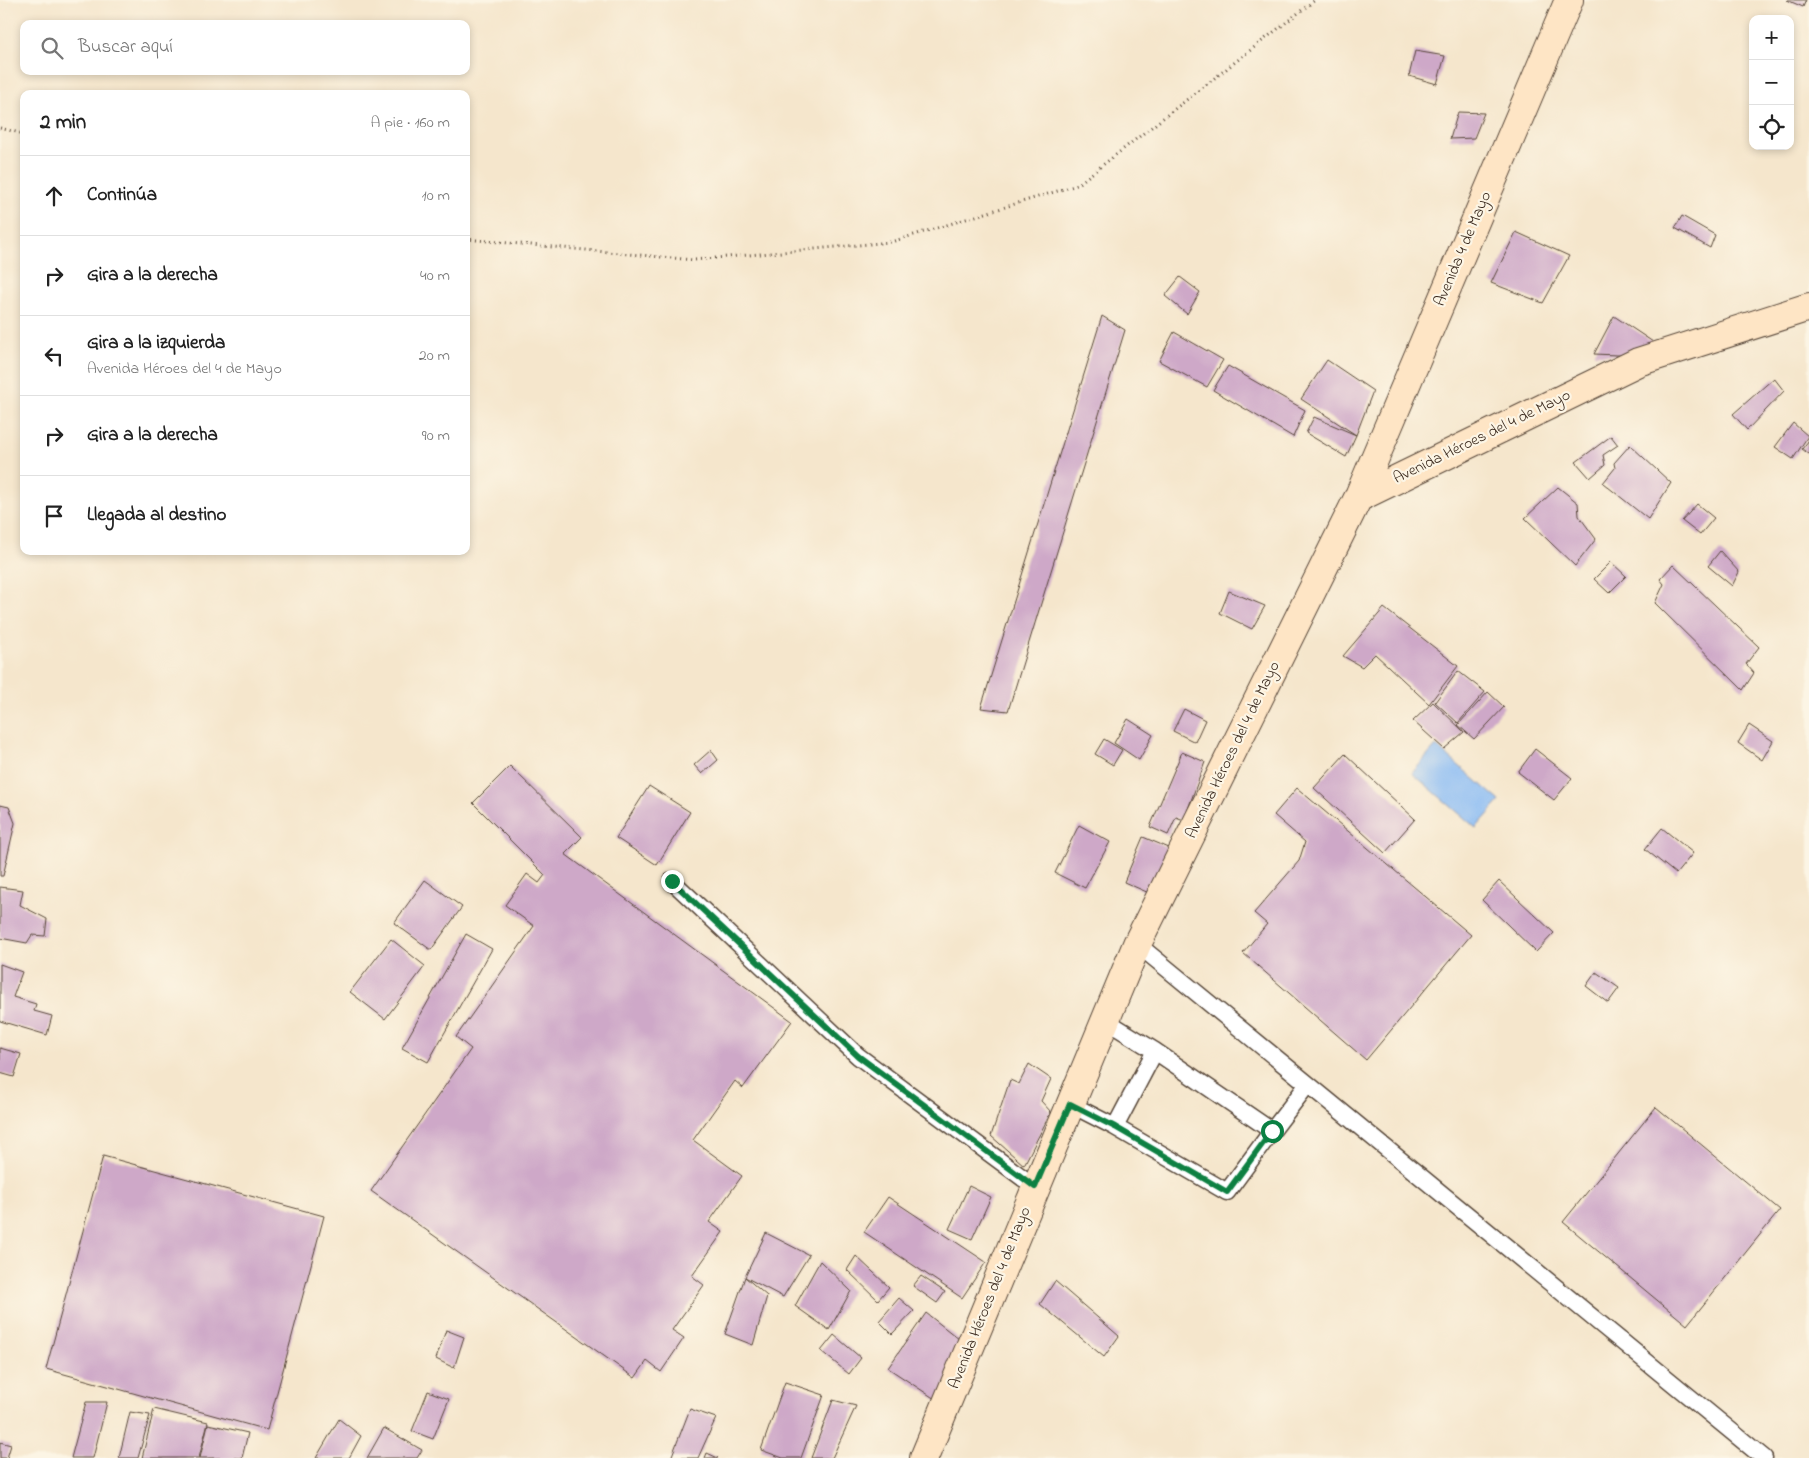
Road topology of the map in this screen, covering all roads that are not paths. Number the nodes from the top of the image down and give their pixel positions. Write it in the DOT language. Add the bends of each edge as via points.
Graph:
graph roads {
  1 [pos="1568,0"];
  2 [pos="1809,307"];
  3 [pos="1358,498"];
  4 [pos="672,881"];
  5 [pos="1138,944"];
  6 [pos="1105,1020"];
  7 [pos="1156,1051"];
  8 [pos="1308,1084"];
  9 [pos="1070,1104"];
  10 [pos="1115,1127"];
  11 [pos="1272,1131"];
  12 [pos="1035,1187"];
  13 [pos="924,1458"];
  14 [pos="1764,1458"];
  1 -- 3 [label="main road, Avenida 4 de Mayo"];
  2 -- 3 [label="main road, Avenida Héroes del 4 de Mayo" via="1638,362"];
  3 -- 5 [label="main road, Avenida Héroes del 4 de Mayo"];
  4 -- 12 [label="lane" via="858,1056"];
  5 -- 6 [label="main road, Avenida Héroes del 4 de Mayo"];
  5 -- 8 [label="lane"];
  6 -- 7 [label="lane"];
  6 -- 9 [label="main road, Avenida Héroes del 4 de Mayo"];
  7 -- 10 [label="lane"];
  7 -- 11 [label="lane"];
  8 -- 11 [label="lane"];
  8 -- 14 [label="lane"];
  9 -- 10 [label="lane"];
  9 -- 12 [label="main road, Avenida Héroes del 4 de Mayo"];
  10 -- 11 [label="lane" via="1227,1192"];
  12 -- 13 [label="main road, Avenida Héroes del 4 de Mayo"];
}
